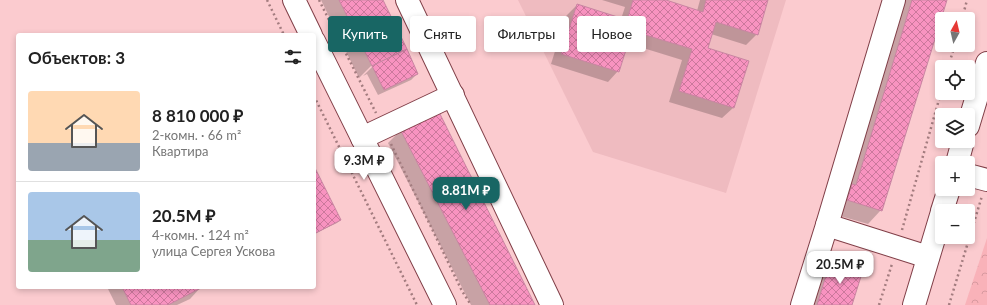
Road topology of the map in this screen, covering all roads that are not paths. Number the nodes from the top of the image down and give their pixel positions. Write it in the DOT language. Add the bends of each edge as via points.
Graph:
graph roads {
  1 [pos="294,0"];
  2 [pos="407,0"];
  3 [pos="894,0"];
  4 [pos="310,33"];
  5 [pos="316,45"];
  6 [pos="987,63"];
  7 [pos="453,95"];
  8 [pos="976,116"];
  9 [pos="362,138"];
  10 [pos="975,180"];
  11 [pos="985,188"];
  12 [pos="827,225"];
  13 [pos="935,234"];
  14 [pos="928,257"];
  15 [pos="445,305"];
  16 [pos="552,305"];
  17 [pos="802,305"];
  18 [pos="914,305"];
  1 -- 4 [label="street"];
  2 -- 7 [label="street"];
  3 -- 12 [label="street"];
  5 -- 9 [label="street"];
  6 -- 8 [label="street"];
  7 -- 9 [label="street"];
  7 -- 16 [label="street"];
  9 -- 15 [label="street"];
  10 -- 11 [label="street"];
  12 -- 14 [label="street"];
  12 -- 17 [label="street"];
  13 -- 14 [label="street"];
  14 -- 18 [label="street"];
}
